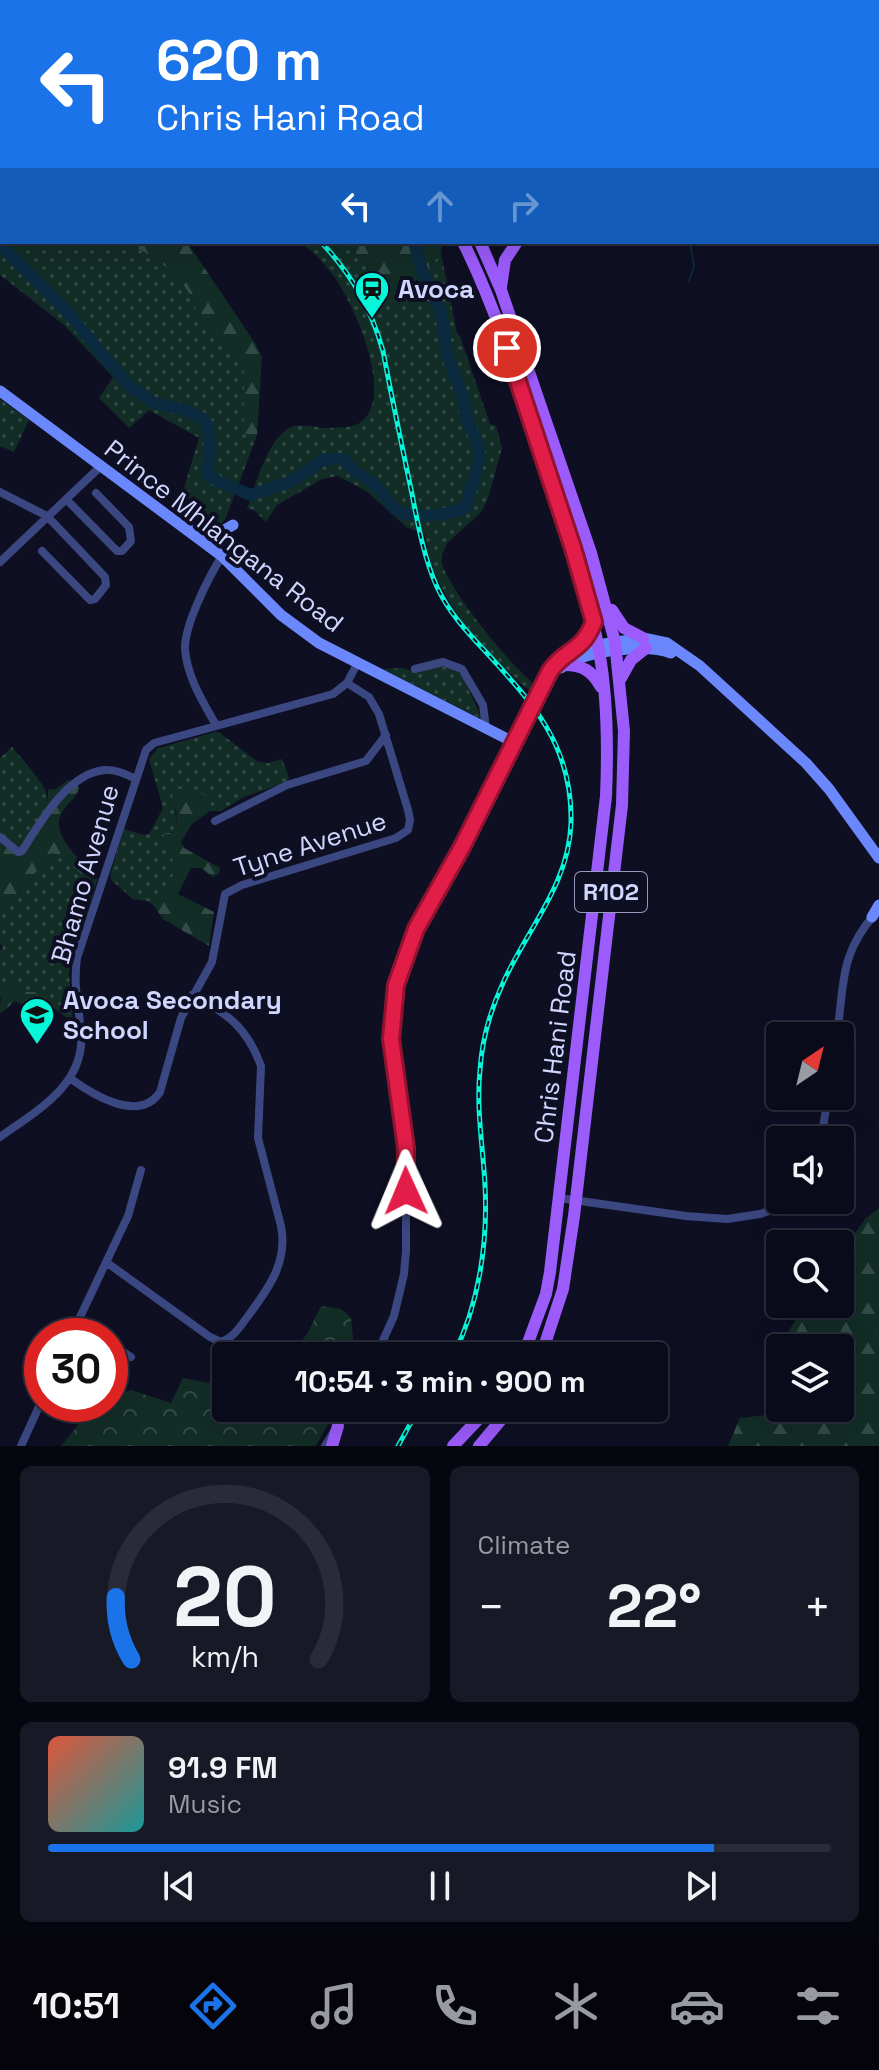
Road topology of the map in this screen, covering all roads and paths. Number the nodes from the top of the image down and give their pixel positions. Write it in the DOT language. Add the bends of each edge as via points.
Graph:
graph roads {
  1 [pos="287,0"];
  2 [pos="293,0"];
  3 [pos="471,244"];
  4 [pos="472,244"];
  5 [pos="516,244"];
  6 [pos="501,290"];
  7 [pos="0,391"];
  8 [pos="101,466"];
  9 [pos="0,492"];
  10 [pos="96,493"];
  11 [pos="66,499"];
  12 [pos="47,516"];
  13 [pos="233,525"];
  14 [pos="188,529"];
  15 [pos="42,551"];
  16 [pos="222,556"];
  17 [pos="0,562"];
  18 [pos="601,589"];
  19 [pos="594,622"];
  20 [pos="645,643"];
  21 [pos="616,647"];
  22 [pos="578,648"];
  23 [pos="599,650"];
  24 [pos="357,664"];
  25 [pos="564,665"];
  26 [pos="415,669"];
  27 [pos="620,682"];
  28 [pos="347,683"];
  29 [pos="543,687"];
  30 [pos="605,698"];
  31 [pos="216,725"];
  32 [pos="486,728"];
  33 [pos="386,735"];
  34 [pos="515,743"];
  35 [pos="134,778"];
  36 [pos="215,821"];
  37 [pos="0,837"];
  38 [pos="879,858"];
  39 [pos="877,910"];
  40 [pos="192,995"];
  41 [pos="839,1022"];
  42 [pos="71,1079"];
  43 [pos="0,1137"];
  44 [pos="141,1170"];
  45 [pos="559,1198"];
  46 [pos="576,1201"];
  47 [pos="766,1212"];
  48 [pos="106,1262"];
  49 [pos="80,1318"];
  50 [pos="382,1342"];
  51 [pos="528,1342"];
  52 [pos="546,1342"];
  53 [pos="128,1355"];
  54 [pos="131,1357"];
  55 [pos="32,1422"];
  56 [pos="340,1422"];
  57 [pos="476,1422"];
  58 [pos="499,1422"];
  59 [pos="338,1426"];
  60 [pos="21,1446"];
  61 [pos="325,1446"];
  62 [pos="332,1446"];
  63 [pos="453,1446"];
  64 [pos="479,1446"];
  1 -- 2 [label="highway"];
  3 -- 19 [label="main road, Chris Hani Road / R102"];
  4 -- 6 [label="main road, Chris Hani Road / R102"];
  5 -- 6 [label="main road" via="505,260"];
  6 -- 18 [label="main road, Chris Hani Road / R102"];
  7 -- 8 [label="street, Prince Mhlangana Road"];
  8 -- 11 [label="street"];
  8 -- 14 [label="street, Prince Mhlangana Road"];
  9 -- 12 [label="street"];
  10 -- 11 [label="street" via="130,529 131,541 122,551"];
  11 -- 12 [label="street"];
  12 -- 15 [label="street" via="105,577 106,585 90,600"];
  12 -- 17 [label="street"];
  13 -- 14 [label="street" via="212,533"];
  14 -- 16 [label="street, Prince Mhlangana Road"];
  16 -- 24 [label="street, Prince Mhlangana Road" via="281,615"];
  16 -- 31 [label="street" via="185,643 193,681"];
  18 -- 20 [label="main road" via="619,622"];
  18 -- 21 [label="main road, Chris Hani Road / R102"];
  19 -- 22 [label="main road"];
  19 -- 23 [label="main road, Chris Hani Road / R102"];
  20 -- 21 [label="street"];
  20 -- 27 [label="main road"];
  20 -- 38 [label="street" via="709,676 818,776"];
  21 -- 23 [label="street"];
  21 -- 27 [label="main road, Chris Hani Road / R102"];
  22 -- 23 [label="street"];
  22 -- 29 [label="street" via="557,661"];
  23 -- 25 [label="street"];
  23 -- 30 [label="main road, Chris Hani Road / R102"];
  24 -- 28 [label="street"];
  24 -- 32 [label="street, Prince Mhlangana Road"];
  25 -- 29 [label="street"];
  25 -- 30 [label="main road" via="591,672"];
  26 -- 32 [label="street" via="443,662 462,669 483,705"];
  27 -- 46 [label="main road, Chris Hani Road / R102" via="622,805"];
  28 -- 31 [label="street, Bhamo Avenue" via="333,694"];
  28 -- 33 [label="street, Tyne Avenue" via="374,704"];
  29 -- 34 [label="street, bridge"];
  30 -- 45 [label="main road, Chris Hani Road / R102" via="606,796"];
  31 -- 35 [label="street, Bhamo Avenue" via="154,743"];
  32 -- 34 [label="street, Prince Mhlangana Road"];
  33 -- 36 [label="street" via="366,761 287,785"];
  33 -- 40 [label="street, Tyne Avenue" via="408,810 408,830 231,889 222,902 212,962"];
  34 -- 50 [label="street" via="416,929 396,985 391,1039 406,1148 406,1251 394,1316"];
  35 -- 37 [label="street" via="101,770 70,787 22,851"];
  35 -- 42 [label="street, Bhamo Avenue" via="77,958 74,990 82,1044"];
  39 -- 41 [label="street" via="845,966"];
  40 -- 42 [label="street, Tyne Avenue" via="153,1101 107,1102"];
  40 -- 48 [label="street" via="234,1020 261,1066 258,1138 281,1226 281,1260 263,1296 233,1335 221,1342"];
  42 -- 43 [label="street"];
  44 -- 48 [label="street" via="128,1216"];
  45 -- 46 [label="street"];
  45 -- 51 [label="main road, Chris Hani Road / R102" via="546,1294"];
  46 -- 47 [label="street" via="727,1219"];
  46 -- 52 [label="main road, Chris Hani Road / R102" via="563,1289"];
  48 -- 49 [label="street"];
  53 -- 54 [label="street"];
  55 -- 60 [label="street"];
  56 -- 59 [label="street"];
  57 -- 63 [label="main road"];
  58 -- 64 [label="main road"];
  59 -- 61 [label="street"];
  59 -- 62 [label="main road"];
}
